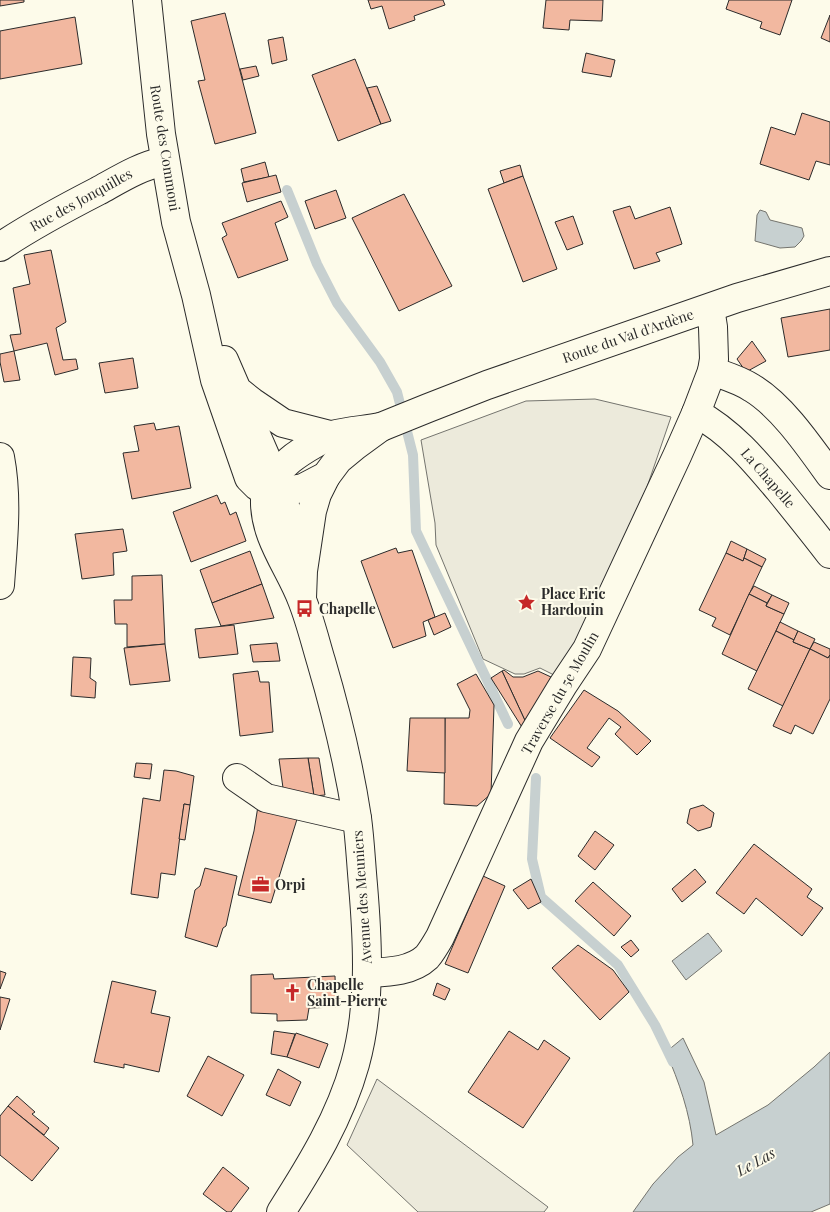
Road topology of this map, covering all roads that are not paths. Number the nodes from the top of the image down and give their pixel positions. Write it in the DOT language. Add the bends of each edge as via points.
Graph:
graph roads {
  1 [pos="147,0"];
  2 [pos="165,161"];
  3 [pos="0,247"];
  4 [pos="830,272"];
  5 [pos="196,295"];
  6 [pos="710,308"];
  7 [pos="712,371"];
  8 [pos="237,390"];
  9 [pos="696,413"];
  10 [pos="381,427"];
  11 [pos="330,436"];
  12 [pos="0,457"];
  13 [pos="830,475"];
  14 [pos="326,476"];
  15 [pos="273,487"];
  16 [pos="830,554"];
  17 [pos="304,571"];
  18 [pos="0,584"];
  19 [pos="302,600"];
  20 [pos="237,778"];
  21 [pos="357,819"];
  22 [pos="367,973"];
  23 [pos="281,1212"];
  1 -- 2 [label="street, Route des Commoni"];
  2 -- 3 [label="street, Rue des Jonquilles" via="126,175"];
  2 -- 5 [label="street, Route des Commoni" via="176,222"];
  4 -- 6 [label="street, Route du Val d'Ardène"];
  5 -- 8 [label="street, Route des Commoni"];
  5 -- 15 [label="street, Route des Commoni" via="215,380 249,478 257,486"];
  6 -- 7 [label="street, Traverse du 5e Moulin" via="714,336"];
  6 -- 10 [label="street, Route du Val d'Ardène" via="487,385"];
  7 -- 9 [label="street, Traverse du 5e Moulin"];
  7 -- 13 [label="street" via="764,396 794,428"];
  8 -- 11 [label="street" via="283,423"];
  8 -- 15 [label="street, Route des Commoni"];
  9 -- 16 [label="street, La Chapelle" via="713,423 760,466"];
  9 -- 22 [label="street, Traverse du 5e Moulin" via="590,642 529,741 434,947 428,956 414,965 394,971"];
  10 -- 11 [label="street"];
  10 -- 14 [label="street" via="338,460"];
  11 -- 15 [label="street" via="286,463"];
  12 -- 18 [label="street" via="4,502"];
  14 -- 15 [label="street" via="303,488"];
  14 -- 17 [label="street, Avenue des Meuniers" via="312,511"];
  15 -- 17 [label="street"];
  15 -- 19 [label="street, Avenue des Meuniers" via="265,506 267,522"];
  17 -- 19 [label="street, Avenue des Meuniers"];
  19 -- 21 [label="street, Avenue des Meuniers" via="334,706"];
  20 -- 21 [label="street" via="266,798"];
  21 -- 22 [label="street, Avenue des Meuniers"];
  22 -- 23 [label="street, Avenue des Meuniers" via="362,1032 347,1088 322,1144"];
}
